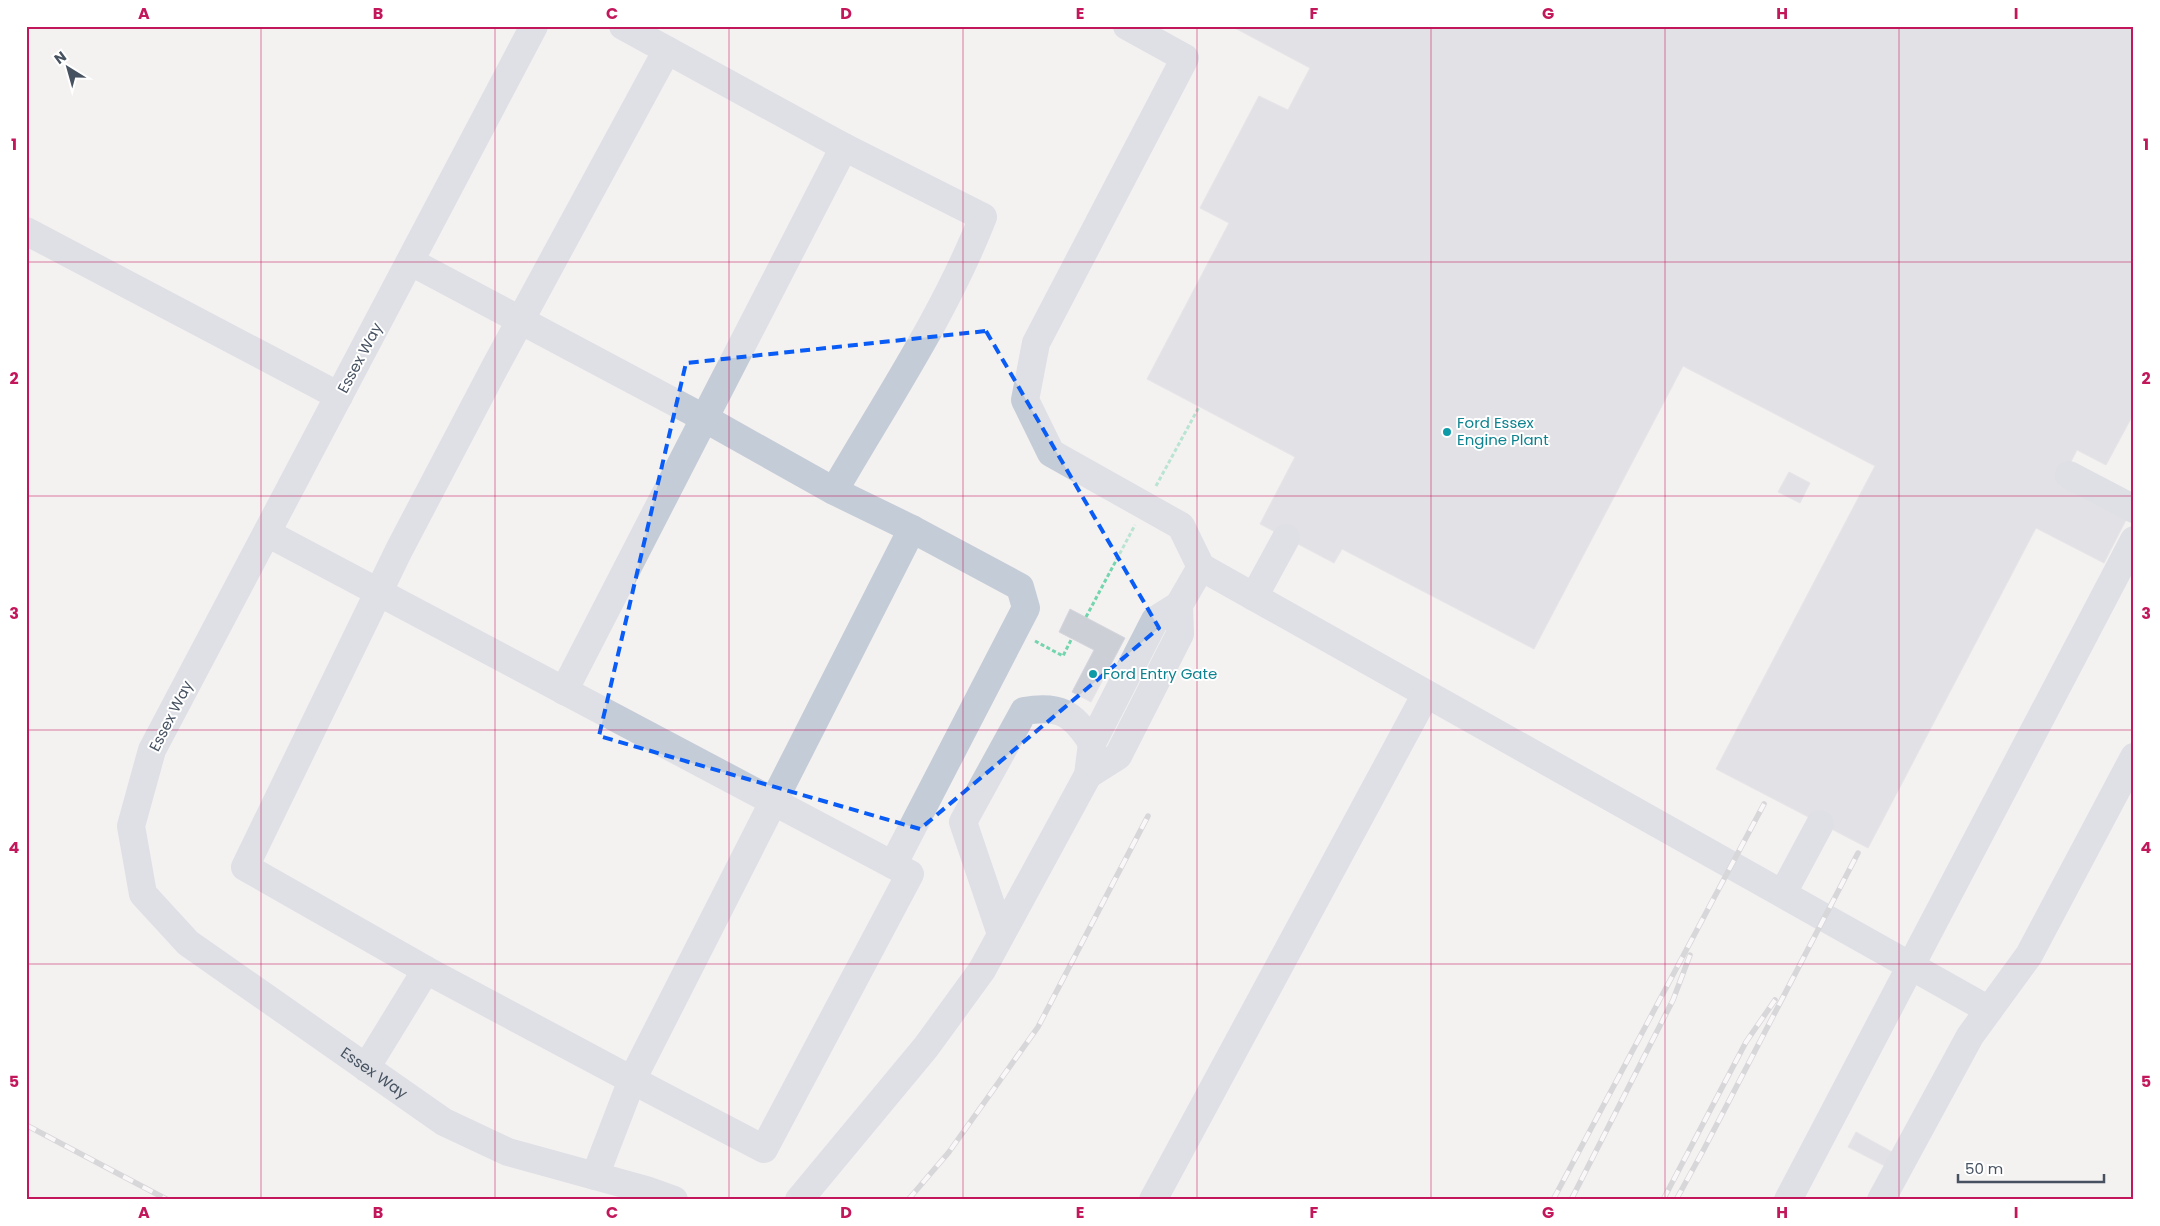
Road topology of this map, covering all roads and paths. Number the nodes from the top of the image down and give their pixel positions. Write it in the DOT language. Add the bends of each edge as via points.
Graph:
graph roads {
  1 [pos="534,26"];
  2 [pos="623,26"];
  3 [pos="1127,26"];
  4 [pos="667,50"];
  5 [pos="844,147"];
  6 [pos="26,231"];
  7 [pos="410,262"];
  8 [pos="521,320"];
  9 [pos="339,396"];
  10 [pos="1200,407"];
  11 [pos="704,418"];
  12 [pos="2069,475"];
  13 [pos="834,491"];
  14 [pos="1152,493"];
  15 [pos="2134,509"];
  16 [pos="1137,520"];
  17 [pos="912,529"];
  18 [pos="267,533"];
  19 [pos="1286,538"];
  20 [pos="2128,545"];
  21 [pos="1201,567"];
  22 [pos="378,593"];
  23 [pos="1254,597"];
  24 [pos="1179,605"];
  25 [pos="1086,617"];
  26 [pos="1014,631"];
  27 [pos="1072,638"];
  28 [pos="564,690"];
  29 [pos="1426,694"];
  30 [pos="1092,743"];
  31 [pos="2134,757"];
  32 [pos="1088,775"];
  33 [pos="774,801"];
  34 [pos="1820,824"];
  35 [pos="893,865"];
  36 [pos="1783,893"];
  37 [pos="1001,934"];
  38 [pos="1911,965"];
  39 [pos="426,970"];
  40 [pos="1989,1010"];
  41 [pos="366,1068"];
  42 [pos="632,1080"];
  43 [pos="595,1176"];
  44 [pos="674,1200"];
  45 [pos="798,1200"];
  46 [pos="1153,1200"];
  47 [pos="1788,1200"];
  48 [pos="1881,1200"];
  1 -- 7 [label="street, Essex Way"];
  2 -- 4 [label="street"];
  3 -- 21 [label="street" via="1185,58 1036,343 1025,400 1051,452 1181,526"];
  4 -- 5 [label="street"];
  4 -- 8 [label="street"];
  5 -- 11 [label="street"];
  5 -- 13 [label="street" via="983,217 967,259"];
  6 -- 9 [label="street"];
  7 -- 8 [label="street"];
  7 -- 9 [label="street, Essex Way"];
  8 -- 11 [label="street"];
  8 -- 22 [label="street"];
  9 -- 18 [label="street, Essex Way"];
  10 -- 14 [label="path"];
  11 -- 13 [label="street"];
  11 -- 28 [label="street"];
  12 -- 15 [label="street"];
  13 -- 17 [label="street"];
  16 -- 25 [label="path"];
  17 -- 26 [label="street" via="1020,587 1026,608"];
  17 -- 33 [label="street"];
  18 -- 22 [label="street"];
  18 -- 41 [label="street, Essex Way" via="152,750 131,826 143,894 188,943"];
  19 -- 23 [label="street"];
  20 -- 38 [label="street"];
  21 -- 23 [label="street"];
  21 -- 24 [label="street"];
  22 -- 28 [label="street"];
  22 -- 39 [label="street" via="245,867"];
  23 -- 29 [label="street"];
  24 -- 30 [label="street" via="1155,620"];
  24 -- 32 [label="street" via="1180,634 1118,756"];
  26 -- 27 [label="path" via="1063,656"];
  26 -- 35 [label="street"];
  28 -- 33 [label="street"];
  29 -- 36 [label="street"];
  29 -- 46 [label="street"];
  30 -- 32 [label="street"];
  30 -- 37 [label="street" via="1082,728 1066,714 1045,708 1024,711 963,822"];
  31 -- 40 [label="street" via="2029,955"];
  32 -- 37 [label="street"];
  33 -- 35 [label="street"];
  33 -- 42 [label="street"];
  34 -- 36 [label="street"];
  35 -- 42 [label="street" via="910,874 764,1149"];
  36 -- 38 [label="street"];
  37 -- 45 [label="street" via="982,970 926,1047"];
  38 -- 40 [label="street"];
  38 -- 47 [label="street"];
  39 -- 41 [label="street"];
  39 -- 42 [label="street"];
  40 -- 48 [label="street" via="1970,1036"];
  41 -- 43 [label="street, Essex Way" via="444,1122 468,1134 508,1152"];
  42 -- 43 [label="street"];
  43 -- 44 [label="street, Essex Way"];
}
